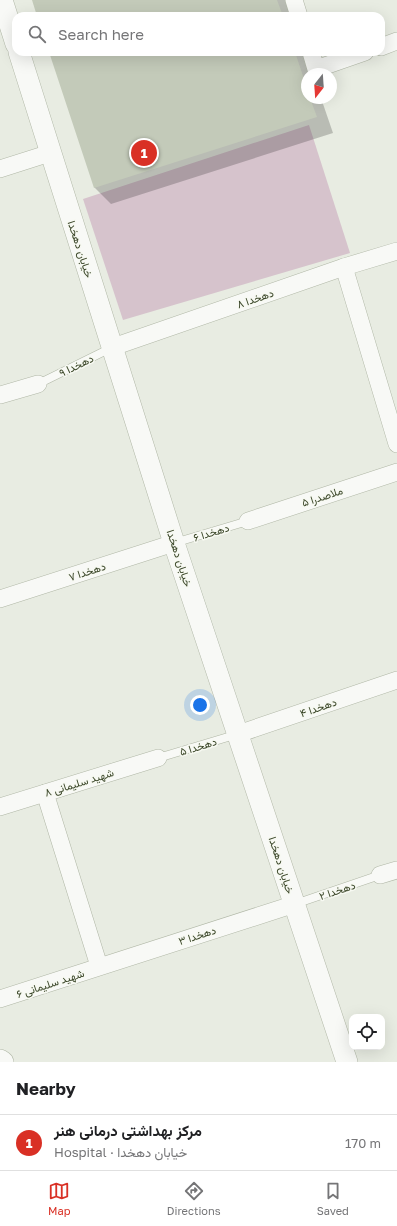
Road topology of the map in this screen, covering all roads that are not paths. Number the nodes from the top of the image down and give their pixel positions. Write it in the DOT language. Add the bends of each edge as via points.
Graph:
graph roads {
  1 [pos="2,0"];
  2 [pos="294,0"];
  3 [pos="298,12"];
  4 [pos="12,31"];
  5 [pos="397,41"];
  6 [pos="385,45"];
  7 [pos="20,56"];
  8 [pos="312,56"];
  9 [pos="353,56"];
  10 [pos="50,153"];
  11 [pos="0,169"];
  12 [pos="397,251"];
  13 [pos="344,267"];
  14 [pos="113,347"];
  15 [pos="38,384"];
  16 [pos="0,395"];
  17 [pos="397,444"];
  18 [pos="397,472"];
  19 [pos="248,521"];
  20 [pos="174,543"];
  21 [pos="0,599"];
  22 [pos="397,680"];
  23 [pos="238,734"];
  24 [pos="158,758"];
  25 [pos="45,793"];
  26 [pos="0,807"];
  27 [pos="397,870"];
  28 [pos="380,875"];
  29 [pos="295,904"];
  30 [pos="99,966"];
  31 [pos="0,999"];
  32 [pos="0,1060"];
  33 [pos="3,1062"];
  34 [pos="346,1062"];
  1 -- 4 [label="street"];
  2 -- 3 [label="street"];
  5 -- 6 [label="street"];
  7 -- 10 [label="street, خیابان دهخدا"];
  8 -- 9 [label="street" via="316,69"];
  10 -- 11 [label="street"];
  10 -- 14 [label="street, خیابان دهخدا"];
  12 -- 13 [label="street, دهخدا ۸"];
  13 -- 14 [label="street, دهخدا ۸"];
  13 -- 17 [label="street"];
  14 -- 15 [label="lane, دهخدا ۹"];
  14 -- 20 [label="street, خیابان دهخدا"];
  15 -- 16 [label="street"];
  18 -- 19 [label="street, ملاصدرا ۵"];
  19 -- 20 [label="lane, دهخدا ۶"];
  20 -- 21 [label="street, دهخدا ۷"];
  20 -- 23 [label="street, خیابان دهخدا"];
  22 -- 23 [label="street, دهخدا ۴"];
  23 -- 24 [label="lane, دهخدا ۵"];
  23 -- 29 [label="street, خیابان دهخدا"];
  24 -- 25 [label="street, شهید سلیمانی ۸"];
  25 -- 26 [label="street, شهید سلیمانی ۸"];
  25 -- 30 [label="street"];
  27 -- 28 [label="street"];
  28 -- 29 [label="lane, دهخدا ۲"];
  29 -- 30 [label="street, دهخدا ۳"];
  29 -- 34 [label="street, خیابان دهخدا"];
  30 -- 31 [label="street, شهید سلیمانی ۶"];
  32 -- 33 [label="street"];
}
